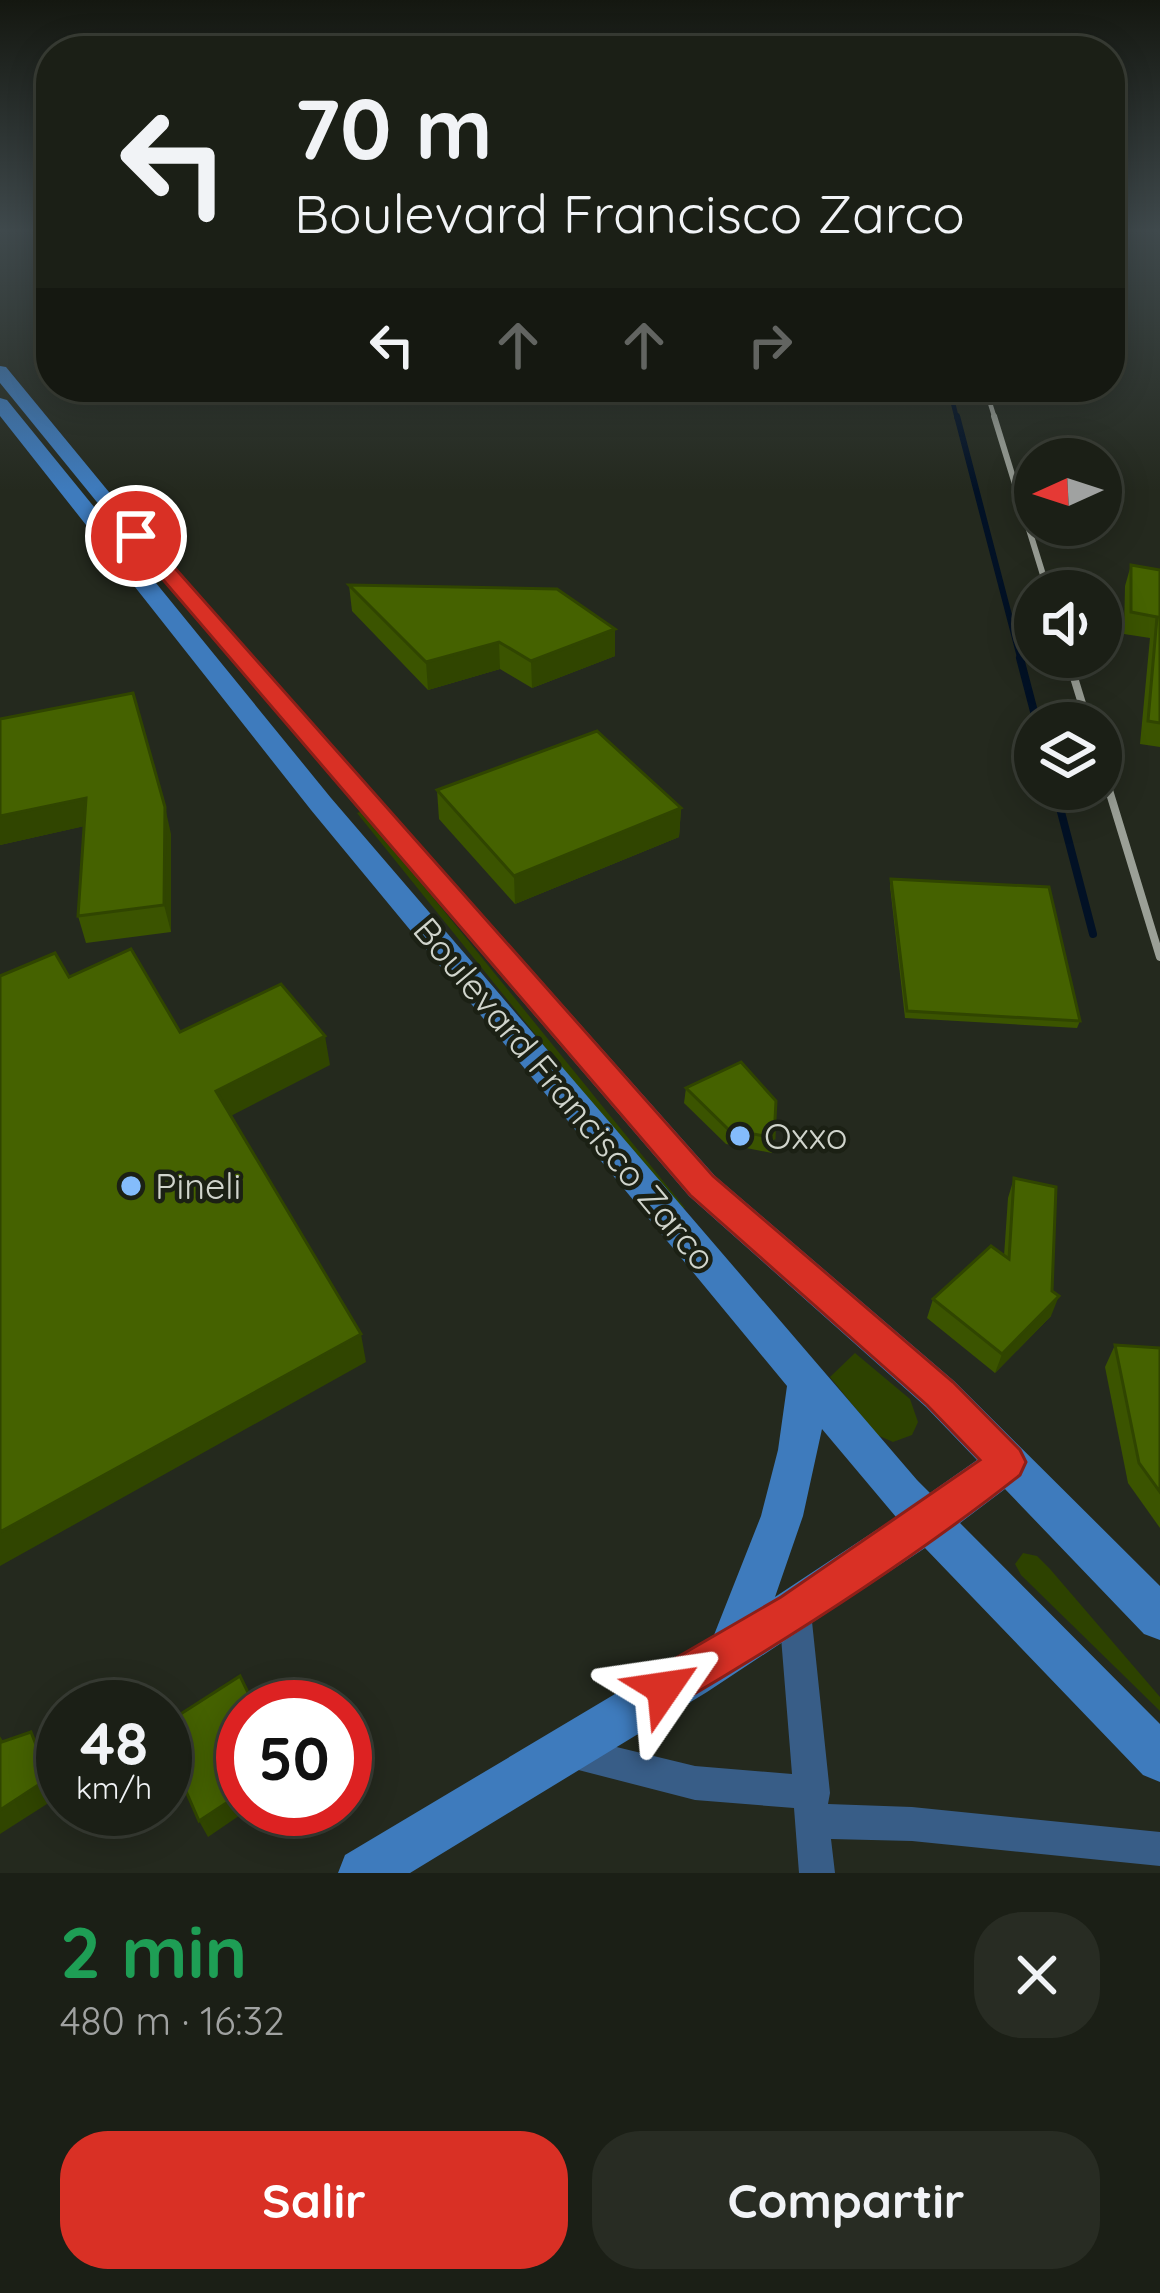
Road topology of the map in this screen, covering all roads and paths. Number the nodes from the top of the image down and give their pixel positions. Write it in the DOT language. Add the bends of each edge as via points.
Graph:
graph roads {
  1 [pos="4,391"];
  2 [pos="123,540"];
  3 [pos="356,790"];
  4 [pos="321,804"];
  5 [pos="807,1380"];
  6 [pos="1007,1462"];
  7 [pos="929,1522"];
  8 [pos="795,1612"];
  9 [pos="1160,1618"];
  10 [pos="732,1647"];
  11 [pos="563,1751"];
  12 [pos="1160,1758"];
  13 [pos="814,1807"];
  14 [pos="1160,1849"];
  15 [pos="363,1873"];
  16 [pos="818,1873"];
  1 -- 2 [label="main road, Boulevard Francisco Zarco"];
  2 -- 3 [label="main road, Boulevard Francisco Zarco"];
  2 -- 4 [label="main road, Boulevard Francisco Zarco"];
  3 -- 4 [label="main road"];
  3 -- 6 [label="main road, Boulevard Francisco Zarco" via="701,1186"];
  4 -- 5 [label="main road, Boulevard Francisco Zarco"];
  5 -- 7 [label="main road, Boulevard Francisco Zarco"];
  5 -- 10 [label="main road" via="795,1480"];
  6 -- 7 [label="main road"];
  6 -- 9 [label="main road, Boulevard Francisco Zarco"];
  7 -- 8 [label="main road"];
  7 -- 12 [label="main road, Boulevard Francisco Zarco"];
  8 -- 10 [label="main road"];
  8 -- 13 [label="street"];
  10 -- 11 [label="main road"];
  11 -- 13 [label="street"];
  11 -- 15 [label="main road"];
  13 -- 14 [label="street"];
  13 -- 16 [label="street"];
}
